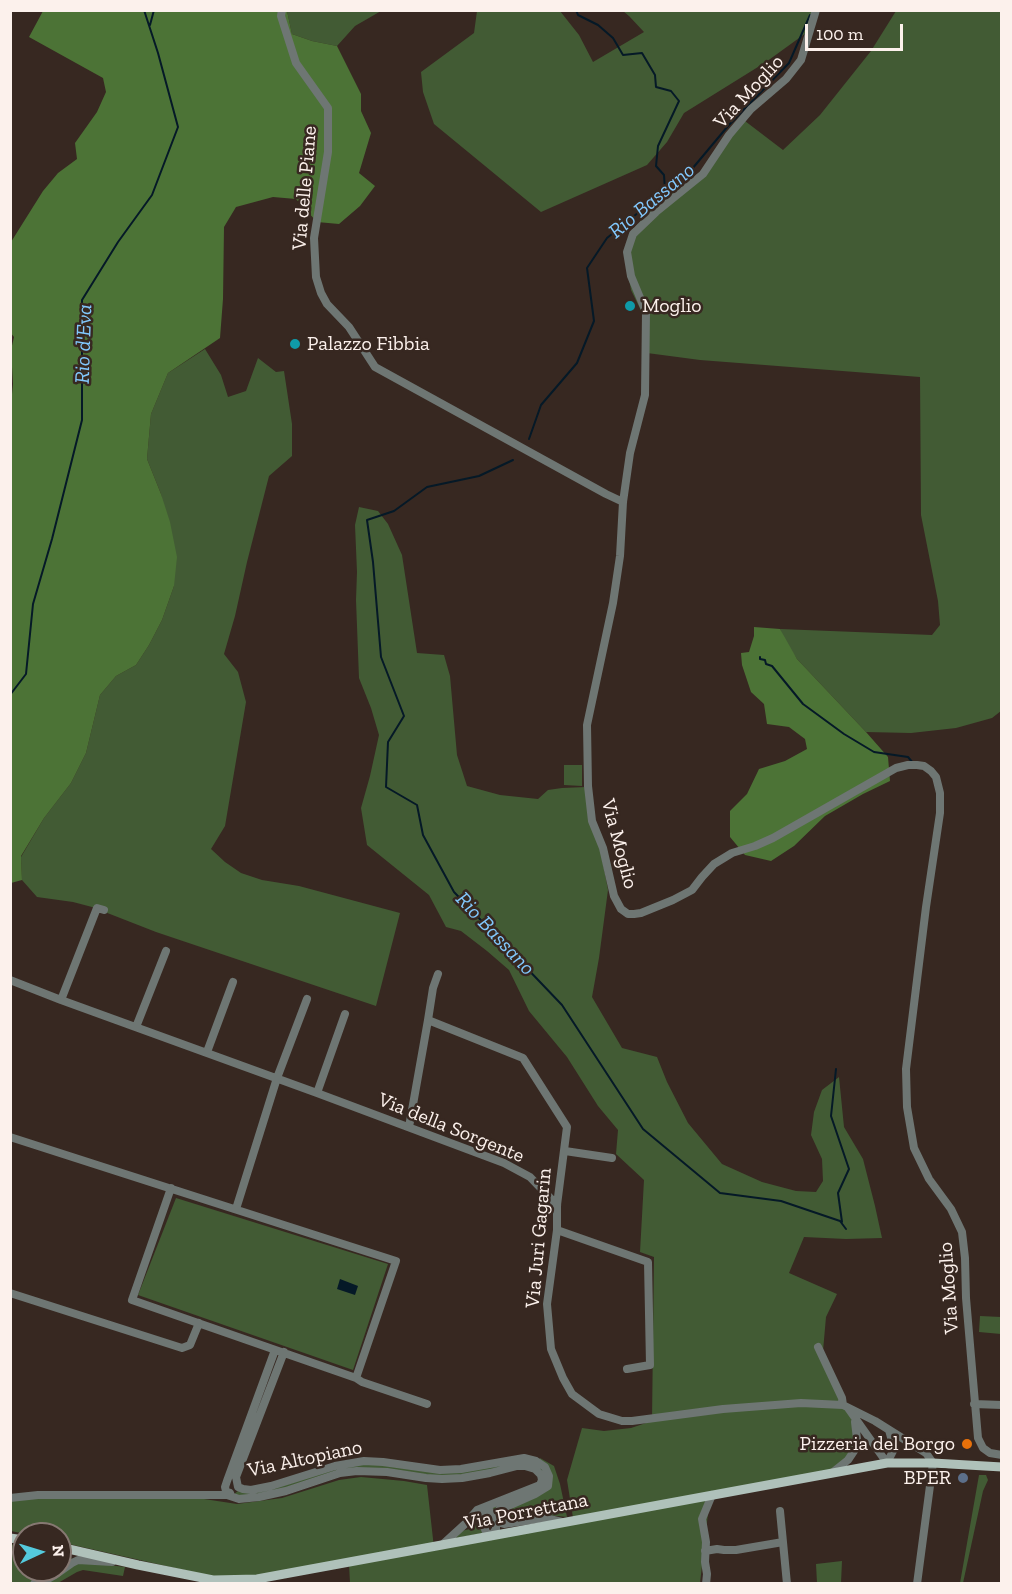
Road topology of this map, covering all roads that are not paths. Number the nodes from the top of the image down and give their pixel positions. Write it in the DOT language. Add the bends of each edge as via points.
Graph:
graph roads {
  1 [pos="282,10"];
  2 [pos="816,10"];
  3 [pos="623,502"];
  4 [pos="104,910"];
  5 [pos="166,951"];
  6 [pos="438,974"];
  7 [pos="10,980"];
  8 [pos="233,982"];
  9 [pos="307,999"];
  10 [pos="61,1000"];
  11 [pos="345,1014"];
  12 [pos="428,1020"];
  13 [pos="136,1027"];
  14 [pos="207,1052"];
  15 [pos="277,1078"];
  16 [pos="317,1092"];
  17 [pos="409,1127"];
  18 [pos="10,1137"];
  19 [pos="565,1151"];
  20 [pos="612,1158"];
  21 [pos="171,1188"];
  22 [pos="557,1205"];
  23 [pos="236,1209"];
  24 [pos="557,1230"];
  25 [pos="10,1293"];
  26 [pos="199,1323"];
  27 [pos="818,1347"];
  28 [pos="280,1351"];
  29 [pos="627,1369"];
  30 [pos="356,1378"];
  31 [pos="427,1404"];
  32 [pos="974,1404"];
  33 [pos="1002,1405"];
  34 [pos="845,1406"];
  35 [pos="854,1418"];
  36 [pos="889,1430"];
  37 [pos="907,1441"];
  38 [pos="893,1450"];
  39 [pos="1002,1455"];
  40 [pos="887,1463"];
  41 [pos="933,1463"];
  42 [pos="1002,1467"];
  43 [pos="833,1472"];
  44 [pos="238,1487"];
  45 [pos="227,1495"];
  46 [pos="712,1495"];
  47 [pos="10,1498"];
  48 [pos="486,1507"];
  49 [pos="780,1511"];
  50 [pos="496,1519"];
  51 [pos="468,1520"];
  52 [pos="566,1523"];
  53 [pos="483,1524"];
  54 [pos="491,1536"];
  55 [pos="783,1542"];
  56 [pos="441,1546"];
  57 [pos="72,1550"];
  58 [pos="705,1551"];
  59 [pos="120,1561"];
  60 [pos="72,1563"];
  61 [pos="707,1574"];
  62 [pos="705,1584"];
  63 [pos="713,1584"];
  64 [pos="787,1584"];
  65 [pos="917,1584"];
  1 -- 3 [label="street, Via delle Piane" via="296,63 328,108 328,152 314,238 316,277 327,304 349,327 375,367"];
  2 -- 3 [label="street, Via Moglio" via="801,60 786,79 751,109 703,174 633,234 627,252 631,276 646,312 645,395 630,453"];
  3 -- 32 [label="street, Via Moglio" via="613,603 586,725 592,821 621,909 628,914 641,913 673,900 692,890 714,864 732,853 773,838 896,768 924,766 936,777 940,813 906,1068 907,1107 914,1148 962,1232"];
  4 -- 10 [label="street" via="97,908"];
  5 -- 13 [label="street"];
  6 -- 12 [label="street"];
  7 -- 10 [label="street"];
  8 -- 14 [label="street"];
  9 -- 15 [label="street"];
  10 -- 13 [label="street"];
  11 -- 16 [label="street"];
  12 -- 17 [label="street"];
  12 -- 19 [label="street, Via Juri Gagarin" via="523,1058 567,1128"];
  13 -- 14 [label="street"];
  14 -- 15 [label="street"];
  15 -- 16 [label="street"];
  15 -- 23 [label="street"];
  16 -- 17 [label="street, Via della Sorgente"];
  17 -- 22 [label="street, Via della Sorgente" via="504,1163 530,1177"];
  18 -- 21 [label="street"];
  19 -- 20 [label="street"];
  19 -- 22 [label="street, Via Juri Gagarin"];
  21 -- 23 [label="street"];
  21 -- 26 [label="street" via="132,1300"];
  22 -- 24 [label="street, Via Juri Gagarin"];
  23 -- 30 [label="street" via="396,1261"];
  24 -- 29 [label="street" via="648,1262 650,1365"];
  24 -- 34 [label="street, Via Juri Gagarin" via="547,1304 551,1349 572,1394 599,1414 632,1421 779,1404"];
  25 -- 26 [label="street" via="182,1348 190,1346"];
  26 -- 28 [label="street"];
  27 -- 34 [label="street"];
  28 -- 30 [label="street"];
  28 -- 44 [label="street, Via Altopiano" via="236,1477"];
  28 -- 45 [label="street, Via Altopiano" via="226,1480"];
  30 -- 31 [label="street"];
  32 -- 33 [label="street"];
  32 -- 39 [label="street, Via Moglio" via="983,1448"];
  34 -- 35 [label="street"];
  34 -- 36 [label="street, Via Juri Gagarin"];
  35 -- 40 [label="street"];
  35 -- 43 [label="street" via="856,1448"];
  36 -- 37 [label="street, Via Juri Gagarin"];
  36 -- 38 [label="street"];
  37 -- 38 [label="street"];
  37 -- 41 [label="street, Via Juri Gagarin" via="926,1453"];
  38 -- 40 [label="street"];
  40 -- 41 [label="main road, Via Porrettana"];
  40 -- 43 [label="main road, Via Porrettana"];
  41 -- 42 [label="main road, Via Porrettana"];
  41 -- 65 [label="street"];
  43 -- 46 [label="main road, Via Porrettana"];
  44 -- 45 [label="street, Via Altopiano"];
  44 -- 50 [label="street, Via Altopiano" via="251,1490 271,1486 364,1461 440,1470 524,1458 545,1467 548,1486 499,1510"];
  45 -- 47 [label="street, Via Altopiano"];
  45 -- 48 [label="street, Via Altopiano" via="239,1499 259,1497 357,1471 442,1479 525,1466 541,1475 540,1485"];
  46 -- 52 [label="main road, Via Porrettana"];
  46 -- 58 [label="street" via="702,1519"];
  48 -- 50 [label="street"];
  48 -- 51 [label="street, Via Altopiano"];
  48 -- 53 [label="street"];
  49 -- 55 [label="street"];
  50 -- 52 [label="street" via="504,1524 545,1518"];
  50 -- 54 [label="street"];
  51 -- 53 [label="street"];
  51 -- 56 [label="street, Via Altopiano"];
  52 -- 54 [label="main road, Via Porrettana"];
  53 -- 54 [label="street"];
  54 -- 56 [label="main road, Via Porrettana"];
  55 -- 58 [label="street"];
  55 -- 64 [label="street"];
  56 -- 59 [label="main road, Via Porrettana" via="257,1579 213,1580"];
  57 -- 59 [label="main road, Via Porrettana"];
  58 -- 61 [label="street"];
  59 -- 60 [label="street"];
  61 -- 62 [label="street"];
  61 -- 63 [label="street"];
}
